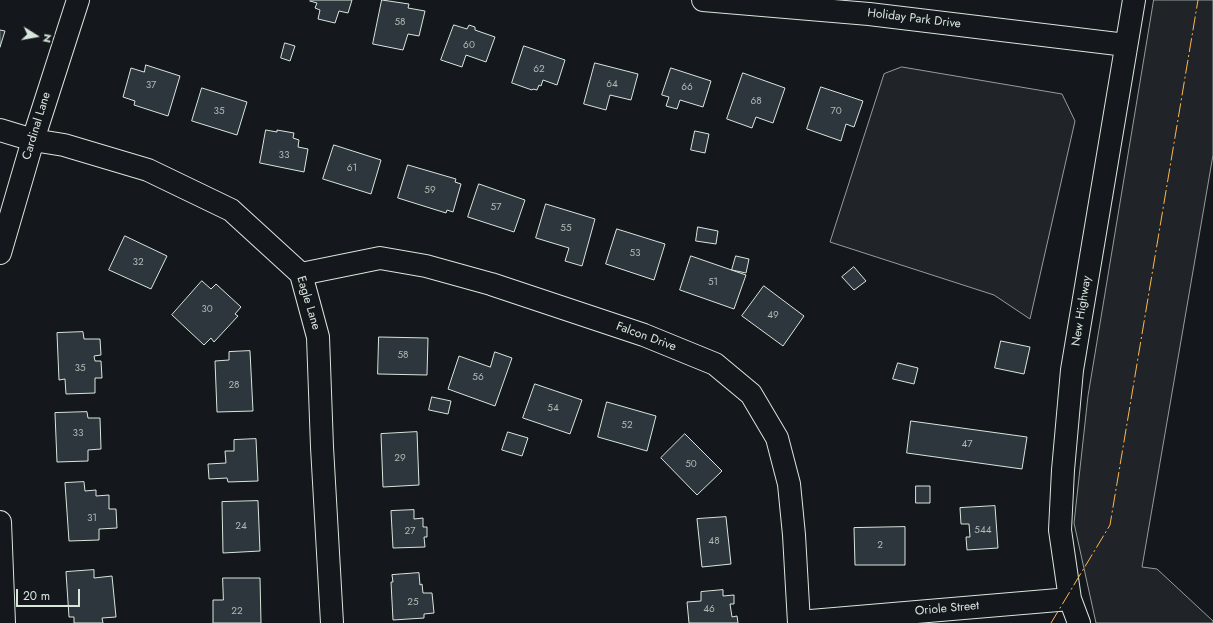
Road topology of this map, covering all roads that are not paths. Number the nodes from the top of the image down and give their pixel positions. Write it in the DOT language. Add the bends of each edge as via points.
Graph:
graph roads {
  1 [pos="78,0"];
  2 [pos="703,0"];
  3 [pos="1134,0"];
  4 [pos="1126,45"];
  5 [pos="0,130"];
  6 [pos="33,140"];
  7 [pos="0,253"];
  8 [pos="301,274"];
  9 [pos="0,522"];
  10 [pos="1070,599"];
  11 [pos="799,622"];
  12 [pos="4,623"];
  13 [pos="332,623"];
  14 [pos="1079,623"];
  1 -- 6 [label="street, Cardinal Lane"];
  2 -- 4 [label="street, Holiday Park Drive" via="869,14"];
  3 -- 4 [label="street, New Highway"];
  4 -- 10 [label="street, New Highway" via="1072,370 1060,530"];
  5 -- 6 [label="street, Eagle Lane"];
  6 -- 7 [label="street, Cardinal Lane"];
  6 -- 8 [label="street, Eagle Lane" via="64,145 148,170 231,210"];
  8 -- 11 [label="street, Falcon Drive" via="380,258 426,266 491,284 644,335 715,364 751,394 777,438 789,484"];
  8 -- 13 [label="street, Eagle Lane" via="318,337"];
  9 -- 12 [label="street"];
  10 -- 11 [label="street, Oriole Street"];
  10 -- 14 [label="street, New Highway"];
}
